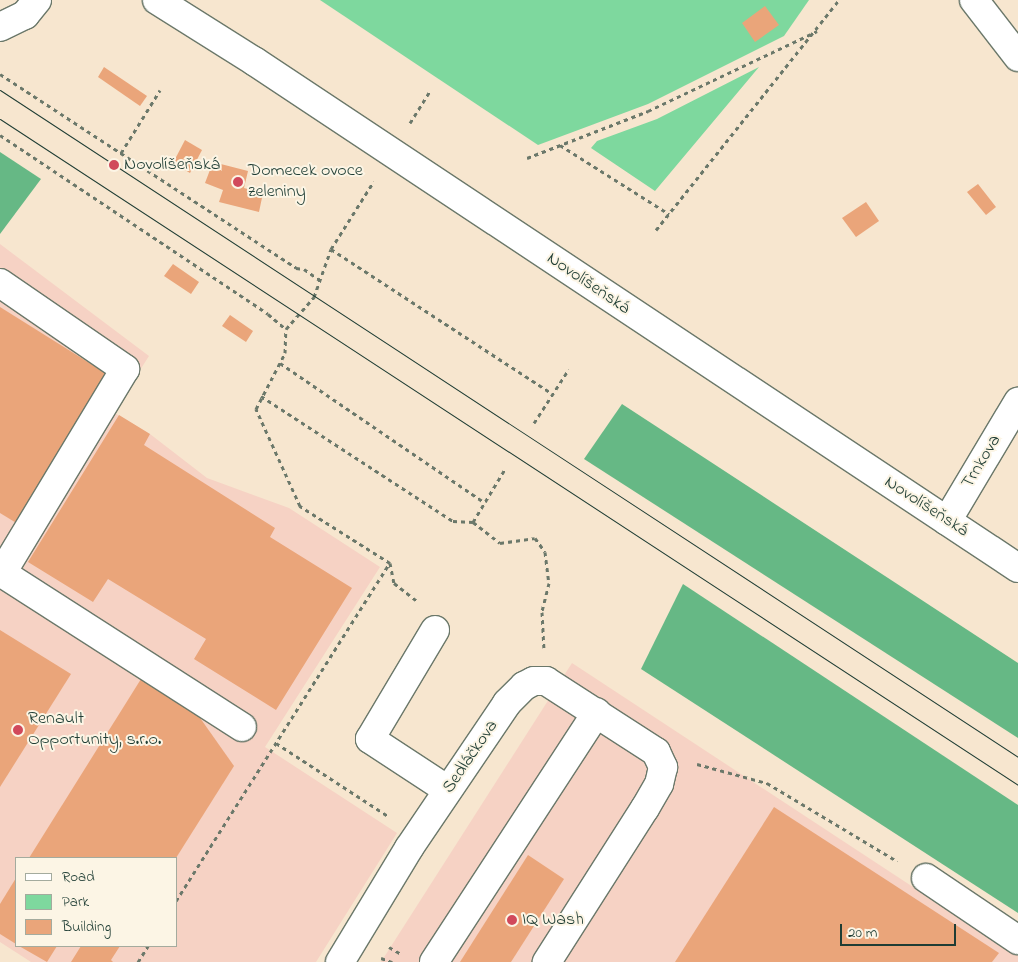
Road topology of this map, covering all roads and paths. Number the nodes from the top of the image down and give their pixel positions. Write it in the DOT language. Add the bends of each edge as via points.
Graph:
graph roads {
  1 [pos="37,0"];
  2 [pos="157,0"];
  3 [pos="838,0"];
  4 [pos="974,0"];
  5 [pos="0,27"];
  6 [pos="817,31"];
  7 [pos="1018,57"];
  8 [pos="0,74"];
  9 [pos="160,90"];
  10 [pos="0,135"];
  11 [pos="559,145"];
  12 [pos="121,153"];
  13 [pos="527,158"];
  14 [pos="352,214"];
  15 [pos="669,214"];
  16 [pos="656,230"];
  17 [pos="331,249"];
  18 [pos="320,280"];
  19 [pos="0,282"];
  20 [pos="286,329"];
  21 [pos="280,364"];
  22 [pos="569,369"];
  23 [pos="553,394"];
  24 [pos="261,396"];
  25 [pos="1018,402"];
  26 [pos="534,423"];
  27 [pos="505,469"];
  28 [pos="485,503"];
  29 [pos="947,521"];
  30 [pos="473,522"];
  31 [pos="390,563"];
  32 [pos="1018,568"];
  33 [pos="435,630"];
  34 [pos="546,681"];
  35 [pos="597,712"];
  36 [pos="242,727"];
  37 [pos="276,743"];
  38 [pos="656,752"];
  39 [pos="448,790"];
  40 [pos="418,834"];
  41 [pos="926,878"];
  42 [pos="178,898"];
  43 [pos="1018,940"];
  44 [pos="147,947"];
  45 [pos="138,962"];
  46 [pos="340,962"];
  47 [pos="434,962"];
  48 [pos="547,962"];
  1 -- 5 [label="street" via="25,15"];
  2 -- 29 [label="street, Novolíšeňská"];
  3 -- 6 [label="path"];
  4 -- 7 [label="street"];
  6 -- 11 [label="path" via="648,111"];
  6 -- 15 [label="path"];
  8 -- 12 [label="path"];
  9 -- 12 [label="path"];
  10 -- 20 [label="path"];
  11 -- 13 [label="path"];
  11 -- 15 [label="path"];
  12 -- 18 [label="path" via="296,268 304,269"];
  14 -- 17 [label="path"];
  15 -- 16 [label="path"];
  17 -- 18 [label="path"];
  17 -- 23 [label="path"];
  18 -- 20 [label="path" via="314,297"];
  19 -- 36 [label="street" via="125,369 2,573"];
  20 -- 21 [label="path" via="287,344"];
  21 -- 24 [label="path"];
  21 -- 28 [label="path"];
  22 -- 23 [label="path"];
  23 -- 26 [label="path"];
  24 -- 30 [label="path" via="453,521"];
  24 -- 31 [label="path" via="256,409 300,506"];
  25 -- 29 [label="street, Trnkova"];
  27 -- 28 [label="path"];
  28 -- 30 [label="path"];
  29 -- 32 [label="street, Novolíšeňská"];
  30 -- 34 [label="path" via="500,543 535,538 545,552 549,583 542,612"];
  31 -- 33 [label="path" via="394,582 441,620"];
  31 -- 37 [label="path"];
  33 -- 39 [label="street" via="370,740"];
  34 -- 35 [label="street"];
  34 -- 39 [label="street, Sedláčkova" via="534,681 515,693"];
  35 -- 38 [label="street"];
  35 -- 47 [label="street"];
  37 -- 40 [label="path"];
  37 -- 42 [label="path"];
  38 -- 41 [label="path" via="767,783"];
  38 -- 48 [label="street" via="663,767 659,784"];
  39 -- 40 [label="street, Sedláčkova"];
  40 -- 46 [label="street, Sedláčkova"];
  41 -- 43 [label="street"];
  44 -- 45 [label="path"];
}
